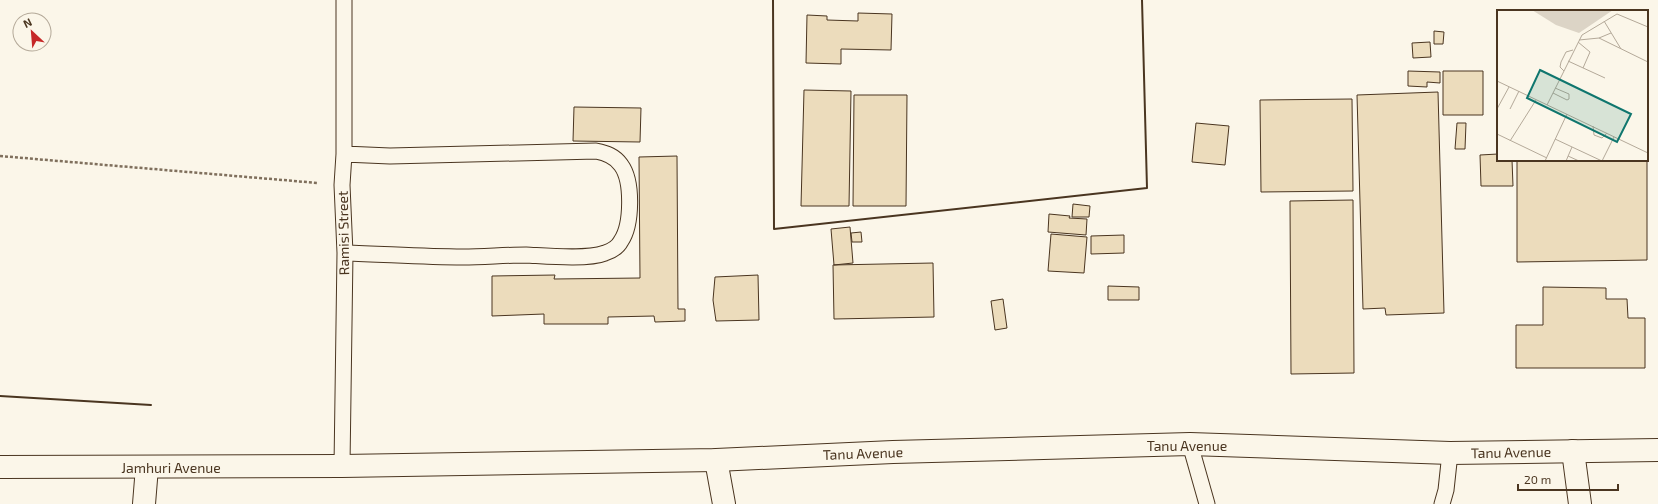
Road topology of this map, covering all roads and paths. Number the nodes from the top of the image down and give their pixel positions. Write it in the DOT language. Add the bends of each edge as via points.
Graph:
graph roads {
  1 [pos="344,0"];
  2 [pos="344,154"];
  3 [pos="0,156"];
  4 [pos="342,185"];
  5 [pos="345,253"];
  6 [pos="1190,444"];
  7 [pos="1658,450"];
  8 [pos="1573,451"];
  9 [pos="1450,453"];
  10 [pos="716,460"];
  11 [pos="342,466"];
  12 [pos="0,467"];
  13 [pos="147,467"];
  14 [pos="144,504"];
  15 [pos="724,504"];
  16 [pos="1207,504"];
  17 [pos="1442,504"];
  18 [pos="1580,504"];
  1 -- 2 [label="lane, Ramisi Street"];
  2 -- 4 [label="lane, Ramisi Street"];
  2 -- 5 [label="lane" via="405,156 596,150 614,157 622,166 626,175 629,200 625,235 614,249 603,254 464,257"];
  3 -- 4 [label="path"];
  4 -- 5 [label="lane, Ramisi Street"];
  5 -- 11 [label="lane, Ramisi Street"];
  6 -- 9 [label="street, Tanu Avenue"];
  6 -- 10 [label="street, Tanu Avenue" via="893,452"];
  6 -- 16 [label="lane"];
  7 -- 8 [label="street, Tanu Avenue"];
  8 -- 9 [label="street, Tanu Avenue"];
  8 -- 18 [label="street"];
  9 -- 17 [label="lane"];
  10 -- 11 [label="street, Tanu Avenue"];
  10 -- 15 [label="street"];
  11 -- 13 [label="street, Jamhuri Avenue"];
  12 -- 13 [label="street, Jamhuri Avenue"];
  13 -- 14 [label="street"];
}
